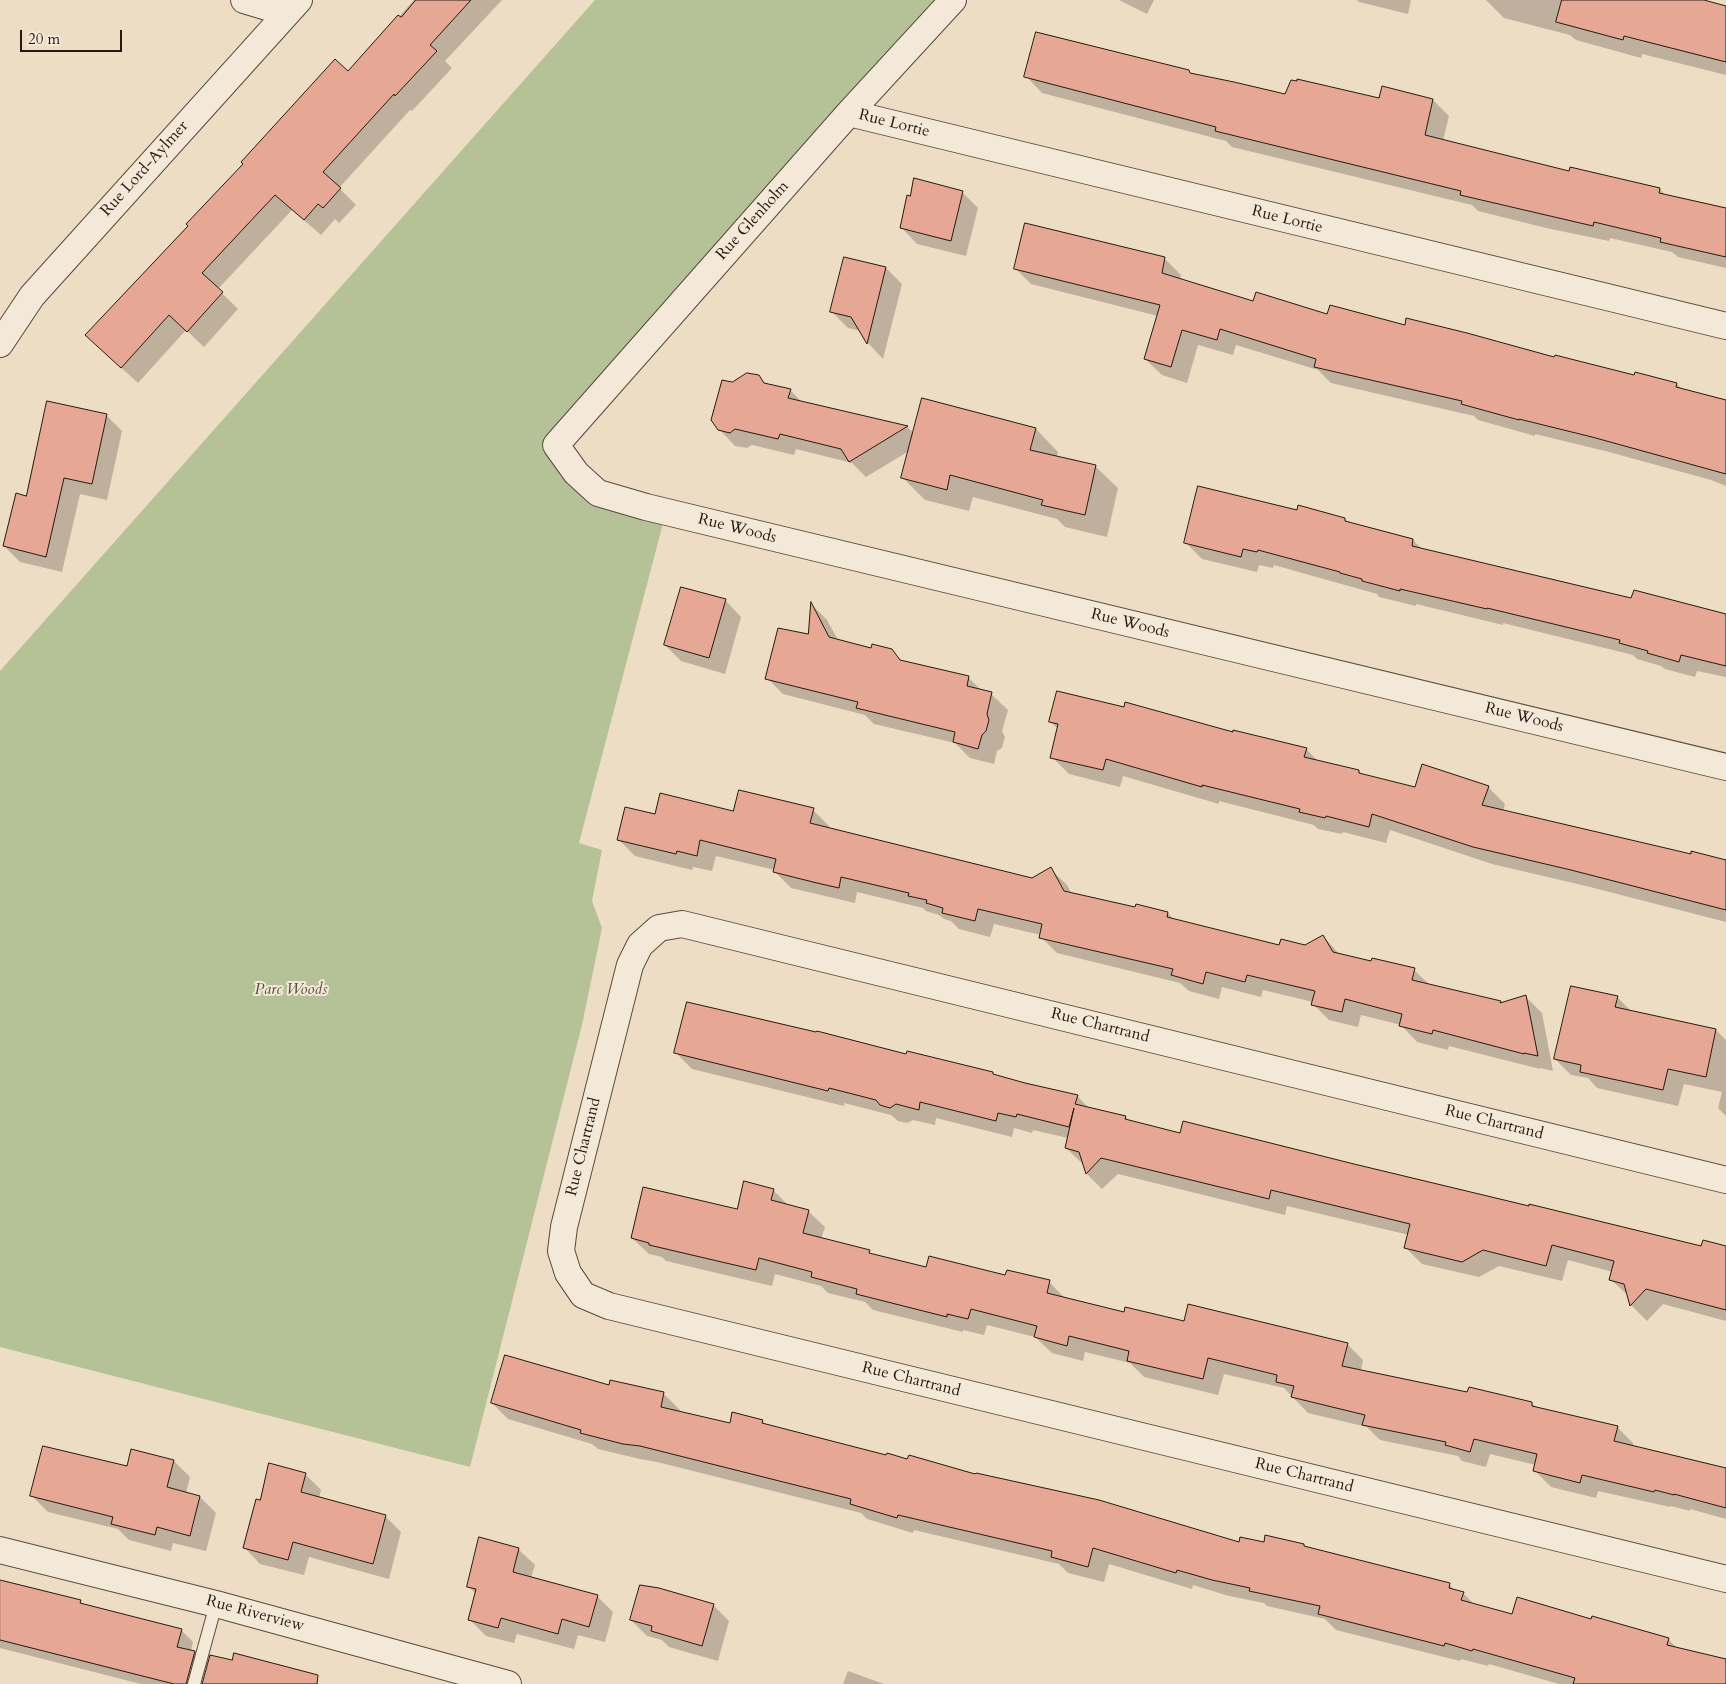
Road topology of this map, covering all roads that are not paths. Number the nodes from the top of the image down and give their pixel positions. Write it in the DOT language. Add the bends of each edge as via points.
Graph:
graph roads {
  1 [pos="244,0"];
  2 [pos="953,0"];
  3 [pos="293,7"];
  4 [pos="849,113"];
  5 [pos="1726,326"];
  6 [pos="0,344"];
  7 [pos="556,445"];
  8 [pos="1726,767"];
  9 [pos="1726,1180"];
  10 [pos="0,1550"];
  11 [pos="1726,1579"];
  12 [pos="216,1604"];
  13 [pos="194,1684"];
  14 [pos="508,1684"];
  1 -- 3 [label="street"];
  2 -- 4 [label="street, Rue Glenholm"];
  3 -- 6 [label="street, Rue Lord-Aylmer" via="32,296"];
  4 -- 5 [label="street, Rue Lortie"];
  4 -- 7 [label="street, Rue Glenholm"];
  7 -- 8 [label="street, Rue Woods" via="576,473 598,493 646,507"];
  9 -- 11 [label="street, Rue Chartrand" via="682,924 658,928 640,945 630,965 564,1227 561,1251 568,1274 583,1296 610,1306"];
  10 -- 12 [label="street, Rue Riverview"];
  12 -- 13 [label="lane"];
  12 -- 14 [label="street, Rue Riverview"];
}
